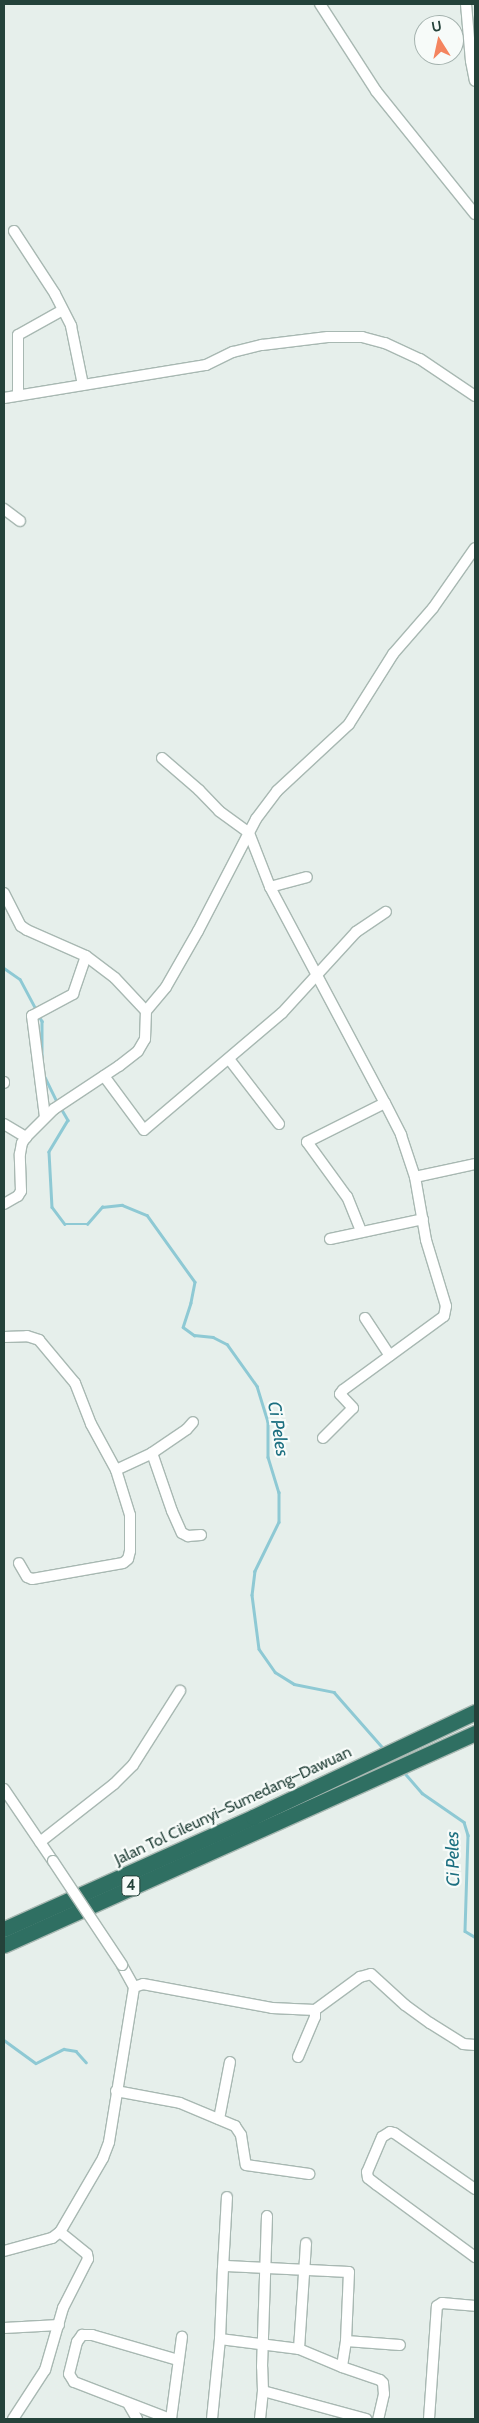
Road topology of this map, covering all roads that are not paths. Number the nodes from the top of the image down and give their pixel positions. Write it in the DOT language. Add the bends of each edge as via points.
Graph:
graph roads {
  1 [pos="320,4"];
  2 [pos="466,4"];
  3 [pos="475,80"];
  4 [pos="475,214"];
  5 [pos="14,231"];
  6 [pos="63,310"];
  7 [pos="83,385"];
  8 [pos="18,395"];
  9 [pos="475,396"];
  10 [pos="4,398"];
  11 [pos="4,509"];
  12 [pos="20,521"];
  13 [pos="475,548"];
  14 [pos="162,758"];
  15 [pos="249,833"];
  16 [pos="307,877"];
  17 [pos="270,887"];
  18 [pos="4,893"];
  19 [pos="386,912"];
  20 [pos="86,956"];
  21 [pos="317,974"];
  22 [pos="146,1011"];
  23 [pos="229,1059"];
  24 [pos="104,1076"];
  25 [pos="385,1103"];
  26 [pos="45,1117"];
  27 [pos="4,1124"];
  28 [pos="279,1124"];
  29 [pos="26,1137"];
  30 [pos="475,1164"];
  31 [pos="415,1177"];
  32 [pos="4,1204"];
  33 [pos="423,1220"];
  34 [pos="361,1232"];
  35 [pos="330,1239"];
  36 [pos="365,1318"];
  37 [pos="4,1336"];
  38 [pos="390,1356"];
  39 [pos="193,1422"];
  40 [pos="322,1438"];
  41 [pos="152,1453"];
  42 [pos="116,1470"];
  43 [pos="201,1535"];
  44 [pos="19,1563"];
  45 [pos="180,1691"];
  46 [pos="475,1712"];
  47 [pos="475,1733"];
  48 [pos="4,1789"];
  49 [pos="40,1842"];
  50 [pos="4,1929"];
  51 [pos="4,1945"];
  52 [pos="134,1987"];
  53 [pos="315,2010"];
  54 [pos="475,2045"];
  55 [pos="298,2057"];
  56 [pos="230,2062"];
  57 [pos="116,2091"];
  58 [pos="219,2119"];
  59 [pos="309,2174"];
  60 [pos="475,2190"];
  61 [pos="227,2197"];
  62 [pos="267,2216"];
  63 [pos="60,2232"];
  64 [pos="306,2243"];
  65 [pos="4,2251"];
  66 [pos="475,2257"];
  67 [pos="223,2268"];
  68 [pos="264,2268"];
  69 [pos="305,2270"];
  70 [pos="475,2306"];
  71 [pos="59,2325"];
  72 [pos="4,2328"];
  73 [pos="182,2337"];
  74 [pos="220,2339"];
  75 [pos="346,2341"];
  76 [pos="262,2344"];
  77 [pos="400,2345"];
  78 [pos="299,2350"];
  79 [pos="178,2360"];
  80 [pos="342,2368"];
  81 [pos="263,2391"];
  82 [pos="130,2405"];
  83 [pos="13,2419"];
  84 [pos="137,2419"];
  85 [pos="171,2419"];
  86 [pos="212,2419"];
  87 [pos="260,2419"];
  88 [pos="366,2419"];
  89 [pos="378,2419"];
  90 [pos="429,2419"];
  1 -- 4 [label="street" via="376,91"];
  2 -- 3 [label="street"];
  5 -- 6 [label="street"];
  6 -- 7 [label="street" via="73,331"];
  6 -- 8 [label="street" via="18,335"];
  7 -- 8 [label="street"];
  7 -- 9 [label="street" via="206,365 233,352 262,345 328,337 362,337 385,343 420,359"];
  8 -- 10 [label="street"];
  11 -- 12 [label="street"];
  13 -- 15 [label="street" via="433,608 393,654 350,724 277,791"];
  14 -- 15 [label="street" via="219,811"];
  15 -- 17 [label="street"];
  15 -- 22 [label="street" via="166,987"];
  16 -- 17 [label="street"];
  17 -- 21 [label="street"];
  18 -- 20 [label="street" via="21,926"];
  19 -- 21 [label="street" via="356,932"];
  20 -- 22 [label="street" via="115,978"];
  20 -- 26 [label="street" via="73,994 39,1012 32,1020"];
  21 -- 23 [label="street" via="282,1013"];
  21 -- 25 [label="street"];
  22 -- 24 [label="street" via="145,1039 138,1051"];
  23 -- 24 [label="street" via="144,1130"];
  23 -- 28 [label="street"];
  24 -- 26 [label="street"];
  25 -- 31 [label="street" via="401,1135"];
  25 -- 34 [label="street" via="307,1142 347,1197"];
  26 -- 29 [label="street"];
  27 -- 29 [label="street"];
  29 -- 32 [label="street" via="20,1154 21,1191"];
  30 -- 31 [label="street"];
  31 -- 33 [label="street"];
  33 -- 34 [label="street"];
  33 -- 38 [label="street" via="446,1312"];
  34 -- 35 [label="street"];
  36 -- 38 [label="street"];
  37 -- 42 [label="street" via="27,1336 45,1346 75,1383 91,1424"];
  38 -- 40 [label="street" via="340,1393 353,1408"];
  39 -- 41 [label="street"];
  41 -- 42 [label="street"];
  41 -- 43 [label="street" via="182,1533"];
  42 -- 44 [label="street" via="130,1515 130,1551 126,1561 32,1579 27,1577"];
  45 -- 49 [label="street" via="133,1765 114,1784"];
  46 -- 50 [label="highway, Jalan Tol Cileunyi–Sumedang–Dawuan / 4"];
  47 -- 51 [label="highway, Jalan Tol Cileunyi–Sumedang–Dawuan / 4"];
  48 -- 49 [label="street"];
  49 -- 52 [label="street, bridge"];
  52 -- 53 [label="street" via="143,1984 272,2008"];
  52 -- 57 [label="street"];
  53 -- 54 [label="street" via="360,1977 371,1974 404,2005 430,2023 463,2044"];
  53 -- 55 [label="street" via="316,2018"];
  56 -- 58 [label="street"];
  57 -- 58 [label="street" via="180,2103"];
  57 -- 63 [label="street" via="109,2142 103,2158"];
  58 -- 59 [label="street" via="235,2126 241,2135 246,2165"];
  60 -- 66 [label="street" via="390,2132 382,2137 367,2172 368,2178 377,2186"];
  61 -- 67 [label="street"];
  62 -- 68 [label="street"];
  63 -- 65 [label="street" via="52,2238"];
  63 -- 71 [label="street" via="89,2257 63,2308"];
  64 -- 69 [label="street"];
  67 -- 68 [label="street"];
  67 -- 74 [label="street"];
  68 -- 69 [label="street"];
  68 -- 76 [label="street"];
  69 -- 75 [label="street" via="350,2273"];
  69 -- 78 [label="street"];
  70 -- 90 [label="street" via="442,2303 436,2306"];
  71 -- 72 [label="street"];
  71 -- 83 [label="street" via="45,2370"];
  73 -- 79 [label="street"];
  74 -- 76 [label="street"];
  74 -- 86 [label="street"];
  75 -- 77 [label="street"];
  75 -- 80 [label="street"];
  76 -- 78 [label="street"];
  76 -- 81 [label="street"];
  78 -- 80 [label="street"];
  79 -- 82 [label="street" via="92,2335 78,2337 71,2380"];
  79 -- 85 [label="street"];
  80 -- 89 [label="street" via="384,2382"];
  81 -- 87 [label="street"];
  81 -- 88 [label="street"];
  82 -- 84 [label="street"];
  82 -- 85 [label="street"];
}
